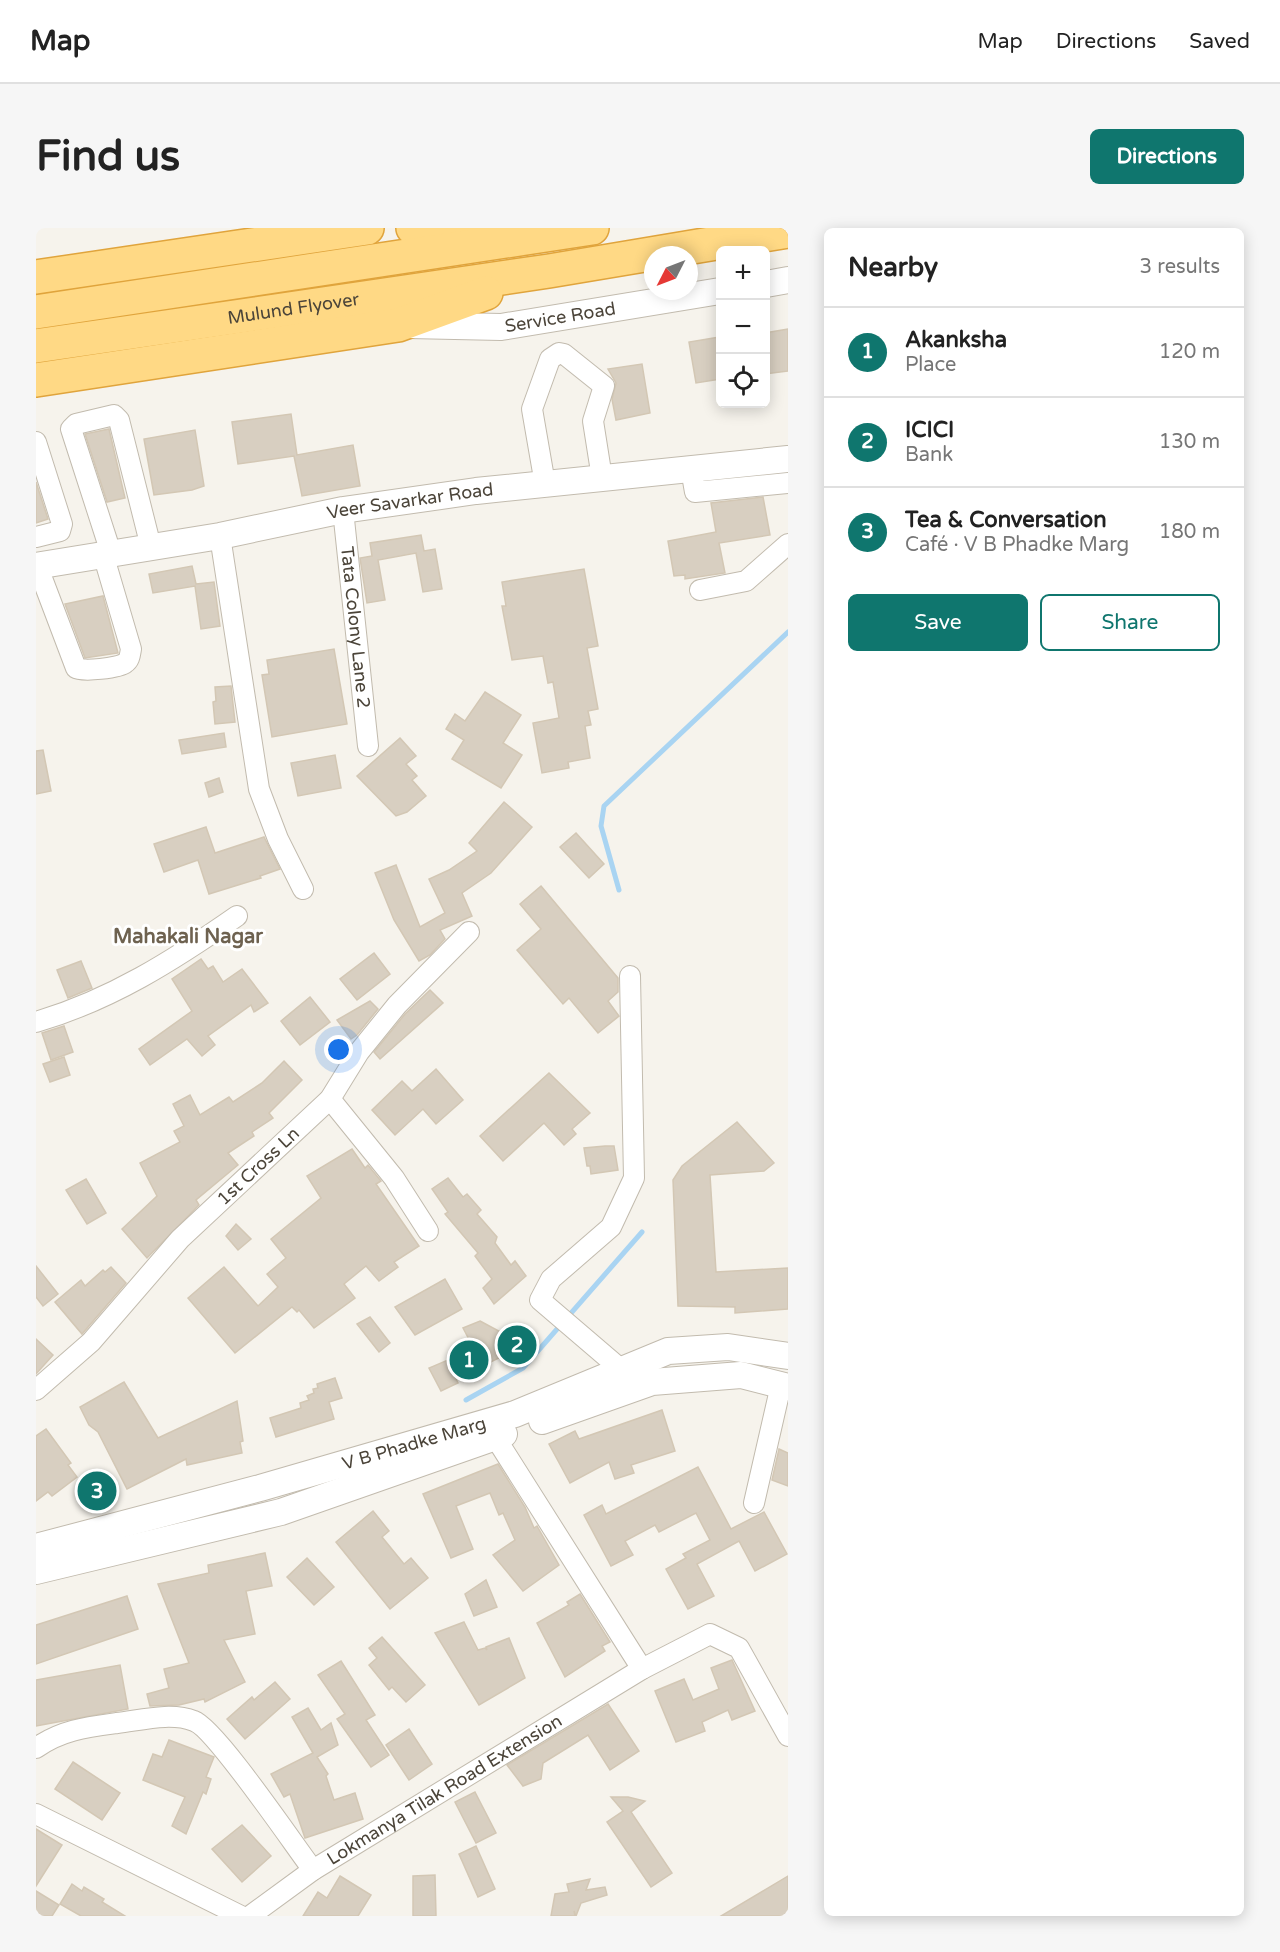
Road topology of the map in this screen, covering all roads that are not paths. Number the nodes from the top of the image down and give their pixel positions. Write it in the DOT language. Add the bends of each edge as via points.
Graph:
graph roads {
  1 [pos="366,228"];
  2 [pos="413,228"];
  3 [pos="592,228"];
  4 [pos="788,231"];
  5 [pos="546,236"];
  6 [pos="549,271"];
  7 [pos="36,277"];
  8 [pos="788,280"];
  9 [pos="770,283"];
  10 [pos="716,292"];
  11 [pos="36,312"];
  12 [pos="398,325"];
  13 [pos="36,346"];
  14 [pos="36,380"];
  15 [pos="36,442"];
  16 [pos="788,459"];
  17 [pos="748,476"];
  18 [pos="602,478"];
  19 [pos="788,483"];
  20 [pos="545,484"];
  21 [pos="343,510"];
  22 [pos="60,531"];
  23 [pos="220,536"];
  24 [pos="36,537"];
  25 [pos="788,544"];
  26 [pos="151,547"];
  27 [pos="107,554"];
  28 [pos="68,560"];
  29 [pos="36,566"];
  30 [pos="700,590"];
  31 [pos="368,746"];
  32 [pos="303,889"];
  33 [pos="237,916"];
  34 [pos="469,932"];
  35 [pos="630,976"];
  36 [pos="36,1022"];
  37 [pos="330,1099"];
  38 [pos="428,1231"];
  39 [pos="788,1356"];
  40 [pos="625,1381"];
  41 [pos="785,1386"];
  42 [pos="36,1390"];
  43 [pos="493,1429"];
  44 [pos="754,1503"];
  45 [pos="36,1547"];
  46 [pos="36,1571"];
  47 [pos="642,1669"];
  48 [pos="788,1736"];
  49 [pos="36,1748"];
  50 [pos="36,1814"];
  51 [pos="313,1870"];
  52 [pos="241,1916"];
  53 [pos="250,1916"];
  1 -- 7 [label="highway"];
  2 -- 5 [label="highway"];
  3 -- 5 [label="highway"];
  4 -- 6 [label="highway"];
  5 -- 11 [label="highway, Mulund Flyover"];
  6 -- 12 [label="highway"];
  6 -- 13 [label="highway, Mulund Flyover"];
  8 -- 9 [label="street"];
  10 -- 12 [label="street, Service Road" via="501,327"];
  12 -- 14 [label="highway"];
  15 -- 22 [label="street" via="62,524"];
  16 -- 17 [label="street, Veer Savarkar Road"];
  17 -- 18 [label="street, Veer Savarkar Road"];
  17 -- 19 [label="street"];
  18 -- 20 [label="street, Veer Savarkar Road"];
  18 -- 20 [label="street" via="593,421 604,386 559,353 550,359 532,409"];
  20 -- 21 [label="street, Veer Savarkar Road"];
  21 -- 23 [label="street, Veer Savarkar Road"];
  21 -- 31 [label="street, Tata Colony Lane 2"];
  22 -- 24 [label="street"];
  22 -- 28 [label="street"];
  23 -- 26 [label="street, Veer Savarkar Road"];
  23 -- 32 [label="street" via="259,789"];
  25 -- 30 [label="street" via="746,581"];
  26 -- 27 [label="street, Veer Savarkar Road"];
  26 -- 27 [label="street" via="119,420 114,415 76,424 71,429"];
  27 -- 28 [label="street, Veer Savarkar Road"];
  27 -- 29 [label="street" via="131,649 130,658 122,665 82,671 76,668"];
  28 -- 29 [label="street, Veer Savarkar Road"];
  33 -- 36 [label="street" via="148,975 76,1010"];
  34 -- 37 [label="street, 1st Cross Ln" via="397,1005 359,1052"];
  35 -- 40 [label="street" via="634,1178 611,1227 551,1279 540,1300 579,1331"];
  37 -- 38 [label="street" via="394,1178"];
  37 -- 42 [label="street, 1st Cross Ln" via="180,1239 91,1342"];
  39 -- 40 [label="street, V B Phadke Marg" via="728,1347 668,1351"];
  40 -- 41 [label="street, V B Phadke Marg" via="741,1375"];
  40 -- 43 [label="street, V B Phadke Marg"];
  41 -- 44 [label="street"];
  43 -- 45 [label="street, V B Phadke Marg"];
  43 -- 46 [label="street, V B Phadke Marg" via="281,1512"];
  43 -- 47 [label="street"];
  47 -- 48 [label="street, Lokmanya Tilak Road Extension" via="710,1634 739,1648"];
  47 -- 51 [label="street, Lokmanya Tilak Road Extension"];
  49 -- 51 [label="street" via="69,1730 153,1718 196,1721 216,1740"];
  50 -- 52 [label="street"];
  51 -- 53 [label="street, Lokmanya Tilak Road Extension"];
}
